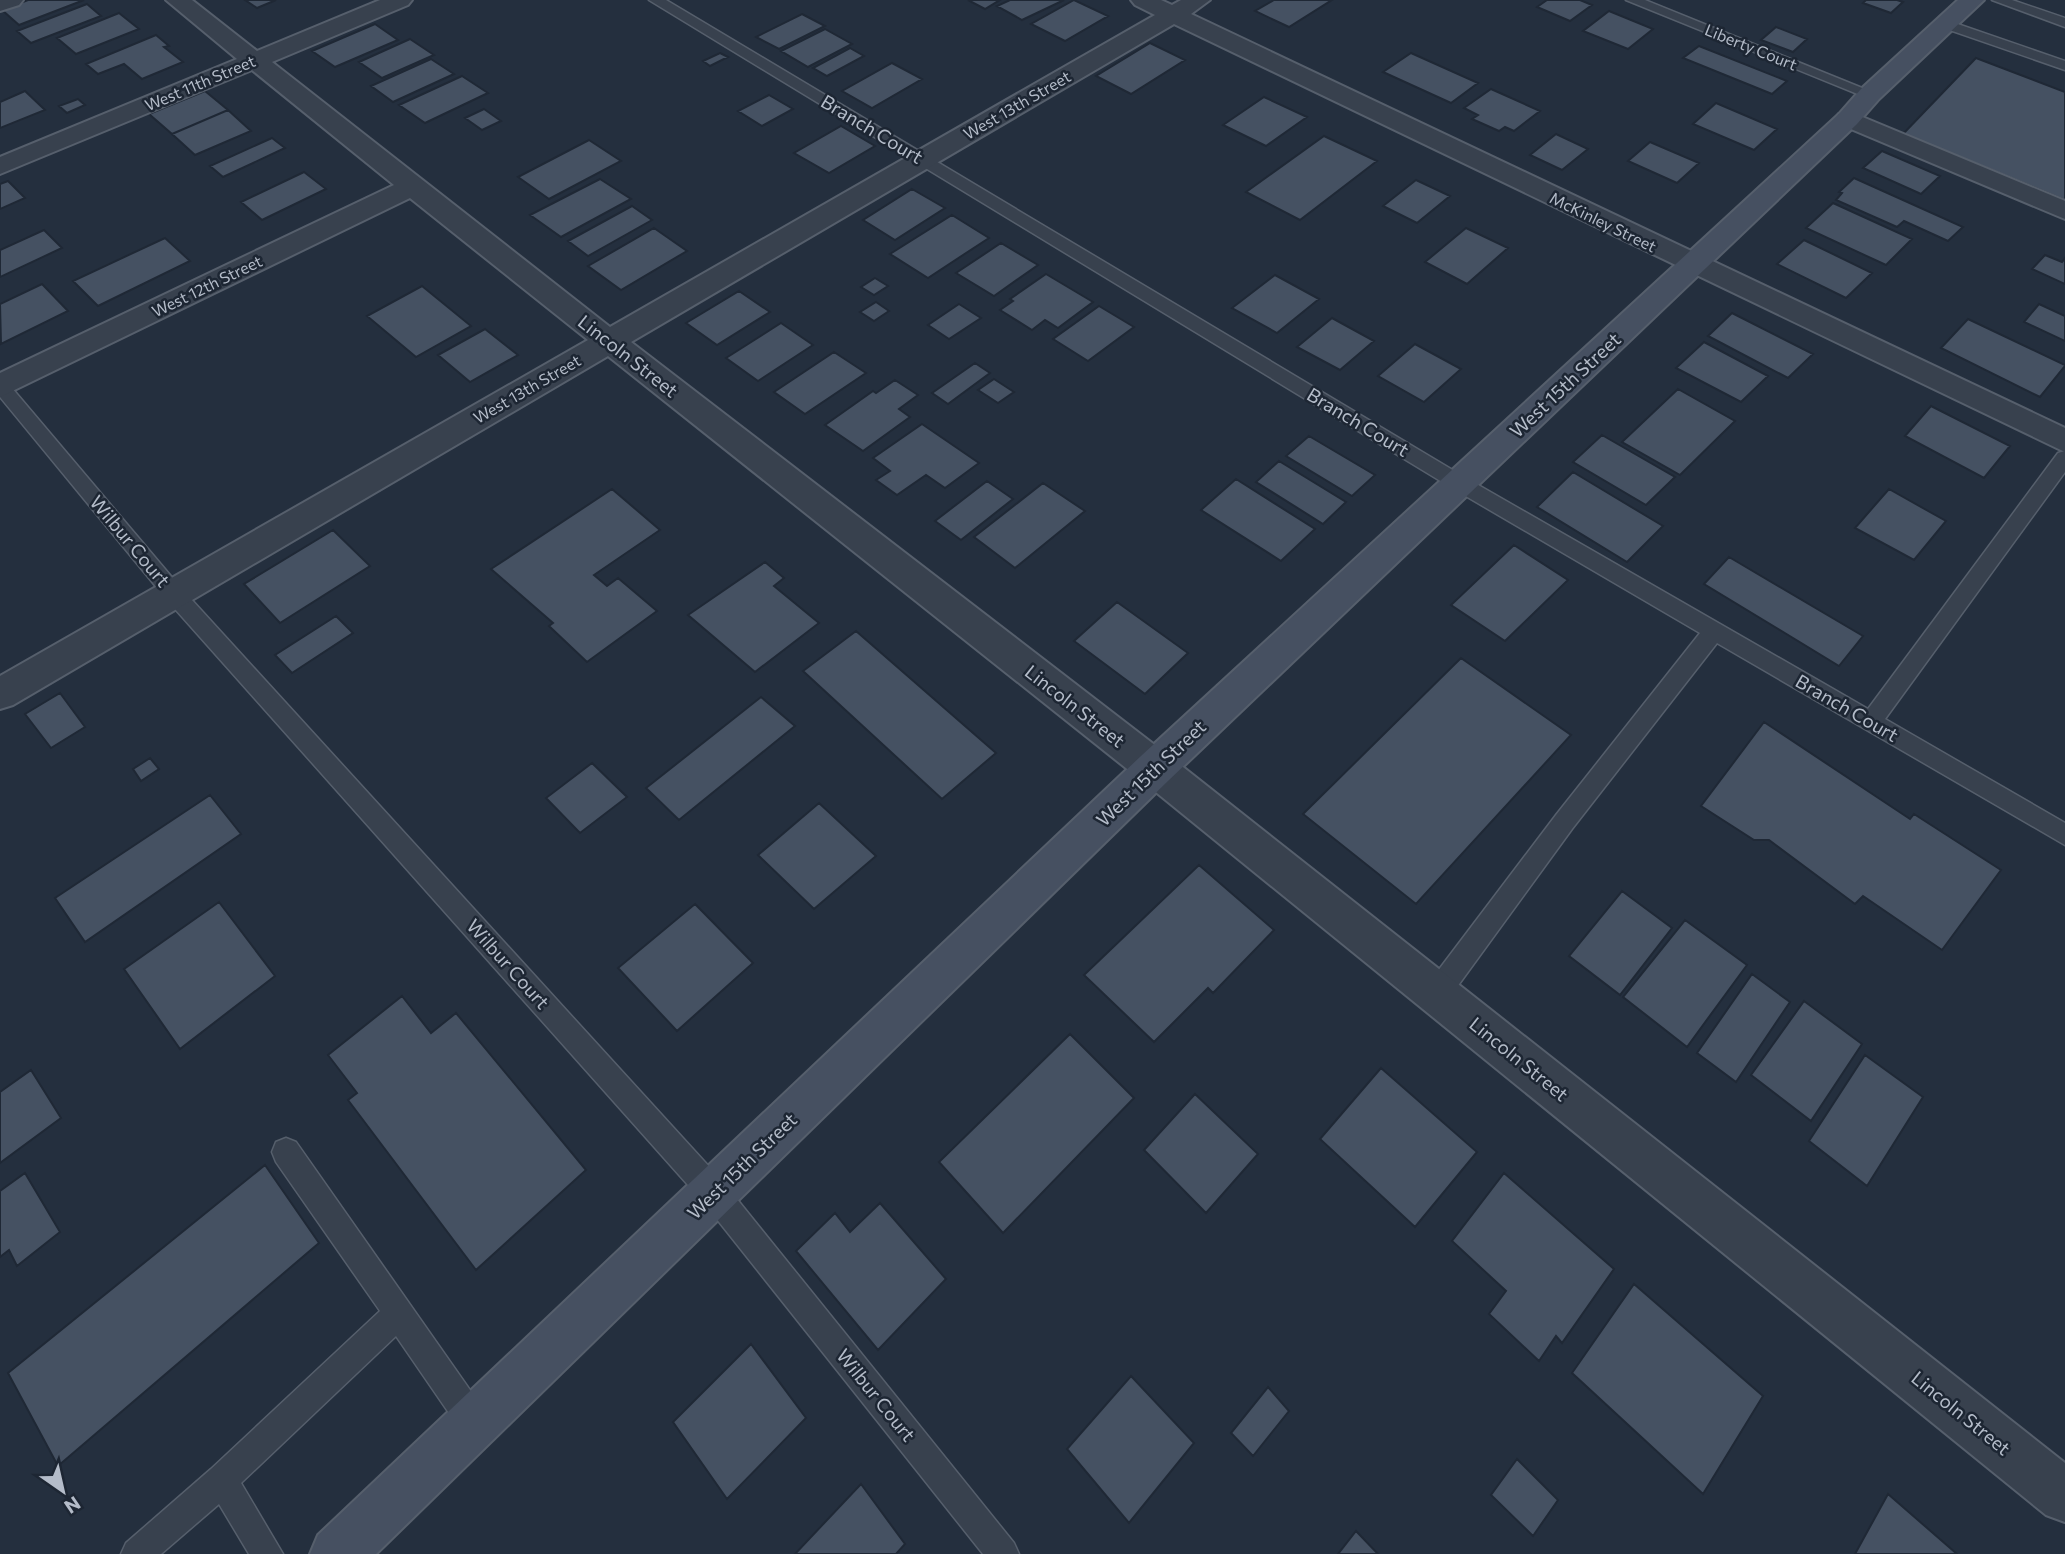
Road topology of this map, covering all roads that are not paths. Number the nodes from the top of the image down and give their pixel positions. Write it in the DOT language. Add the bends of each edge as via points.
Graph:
graph roads {
  1 [pos="11,0"];
  2 [pos="178,0"];
  3 [pos="400,0"];
  4 [pos="656,0"];
  5 [pos="1143,0"];
  6 [pos="1633,0"];
  7 [pos="1999,0"];
  8 [pos="0,4"];
  9 [pos="1186,7"];
  10 [pos="1959,12"];
  11 [pos="2065,23"];
  12 [pos="254,60"];
  13 [pos="2065,66"];
  14 [pos="1859,107"];
  15 [pos="923,160"];
  16 [pos="0,166"];
  17 [pos="413,186"];
  18 [pos="2065,211"];
  19 [pos="1694,265"];
  20 [pos="609,341"];
  21 [pos="0,385"];
  22 [pos="2065,441"];
  23 [pos="2065,458"];
  24 [pos="1459,483"];
  25 [pos="174,594"];
  26 [pos="1714,631"];
  27 [pos="0,694"];
  28 [pos="1871,722"];
  29 [pos="1155,768"];
  30 [pos="2065,835"];
  31 [pos="1437,993"];
  32 [pos="286,1152"];
  33 [pos="714,1193"];
  34 [pos="398,1314"];
  35 [pos="473,1421"];
  36 [pos="222,1480"];
  37 [pos="2065,1496"];
  38 [pos="137,1554"];
  39 [pos="267,1554"];
  40 [pos="337,1554"];
  41 [pos="1003,1554"];
  1 -- 8 [label="street"];
  2 -- 12 [label="street, Lincoln Street"];
  3 -- 12 [label="street, West 11th Street"];
  4 -- 15 [label="lane, Branch Court"];
  5 -- 9 [label="street, McKinley Street"];
  6 -- 14 [label="lane, Liberty Court"];
  7 -- 11 [label="lane"];
  9 -- 15 [label="street, West 13th Street"];
  9 -- 19 [label="street, McKinley Street"];
  10 -- 13 [label="lane"];
  10 -- 14 [label="main road, West 15th Street"];
  12 -- 16 [label="street, West 11th Street"];
  12 -- 17 [label="street, Lincoln Street"];
  14 -- 18 [label="street, Liberty Court"];
  14 -- 19 [label="main road, West 15th Street"];
  15 -- 20 [label="street, West 13th Street"];
  15 -- 24 [label="lane, Branch Court"];
  17 -- 20 [label="street, Lincoln Street"];
  17 -- 21 [label="street, West 12th Street"];
  19 -- 22 [label="street, McKinley Street"];
  19 -- 24 [label="main road, West 15th Street"];
  20 -- 25 [label="street, West 13th Street"];
  20 -- 29 [label="street, Lincoln Street"];
  21 -- 25 [label="lane, Wilbur Court"];
  23 -- 28 [label="lane"];
  24 -- 26 [label="lane, Branch Court"];
  24 -- 29 [label="main road, West 15th Street"];
  25 -- 27 [label="street, West 13th Street"];
  25 -- 33 [label="lane, Wilbur Court"];
  26 -- 28 [label="lane, Branch Court"];
  26 -- 31 [label="lane"];
  28 -- 30 [label="lane, Branch Court"];
  29 -- 31 [label="street, Lincoln Street"];
  29 -- 33 [label="main road, West 15th Street"];
  31 -- 37 [label="street, Lincoln Street"];
  32 -- 34 [label="lane"];
  33 -- 35 [label="main road, West 15th Street"];
  33 -- 41 [label="lane, Wilbur Court"];
  34 -- 35 [label="lane"];
  34 -- 36 [label="lane"];
  35 -- 40 [label="main road, West 15th Street"];
  36 -- 38 [label="lane"];
  36 -- 39 [label="lane"];
}
